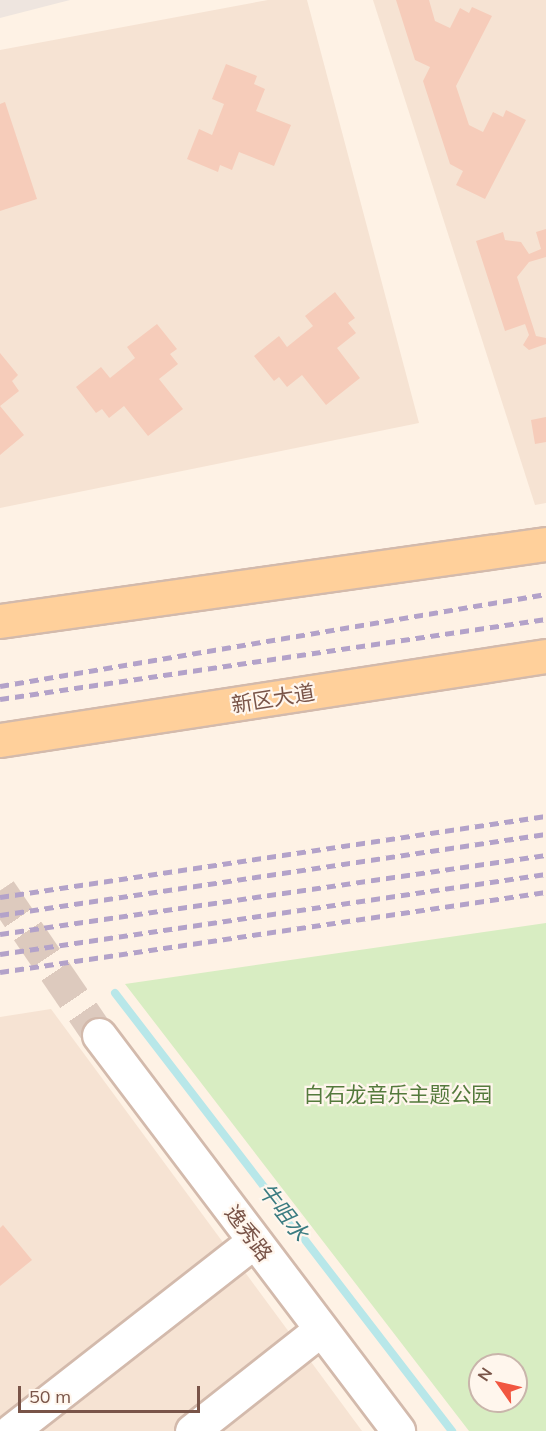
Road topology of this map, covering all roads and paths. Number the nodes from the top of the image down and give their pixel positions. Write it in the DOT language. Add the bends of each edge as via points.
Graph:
graph roads {
  1 [pos="546,544"];
  2 [pos="0,621"];
  3 [pos="546,656"];
  4 [pos="0,740"];
  5 [pos="99,1035"];
  6 [pos="254,1241"];
  7 [pos="321,1329"];
  8 [pos="11,1431"];
  9 [pos="192,1431"];
  10 [pos="398,1431"];
  1 -- 2 [label="main road"];
  3 -- 4 [label="main road, 新区大道"];
  5 -- 6 [label="street, 逸秀路"];
  6 -- 7 [label="street, 逸秀路"];
  6 -- 8 [label="street"];
  7 -- 9 [label="street"];
  7 -- 10 [label="street, 逸秀路"];
}
